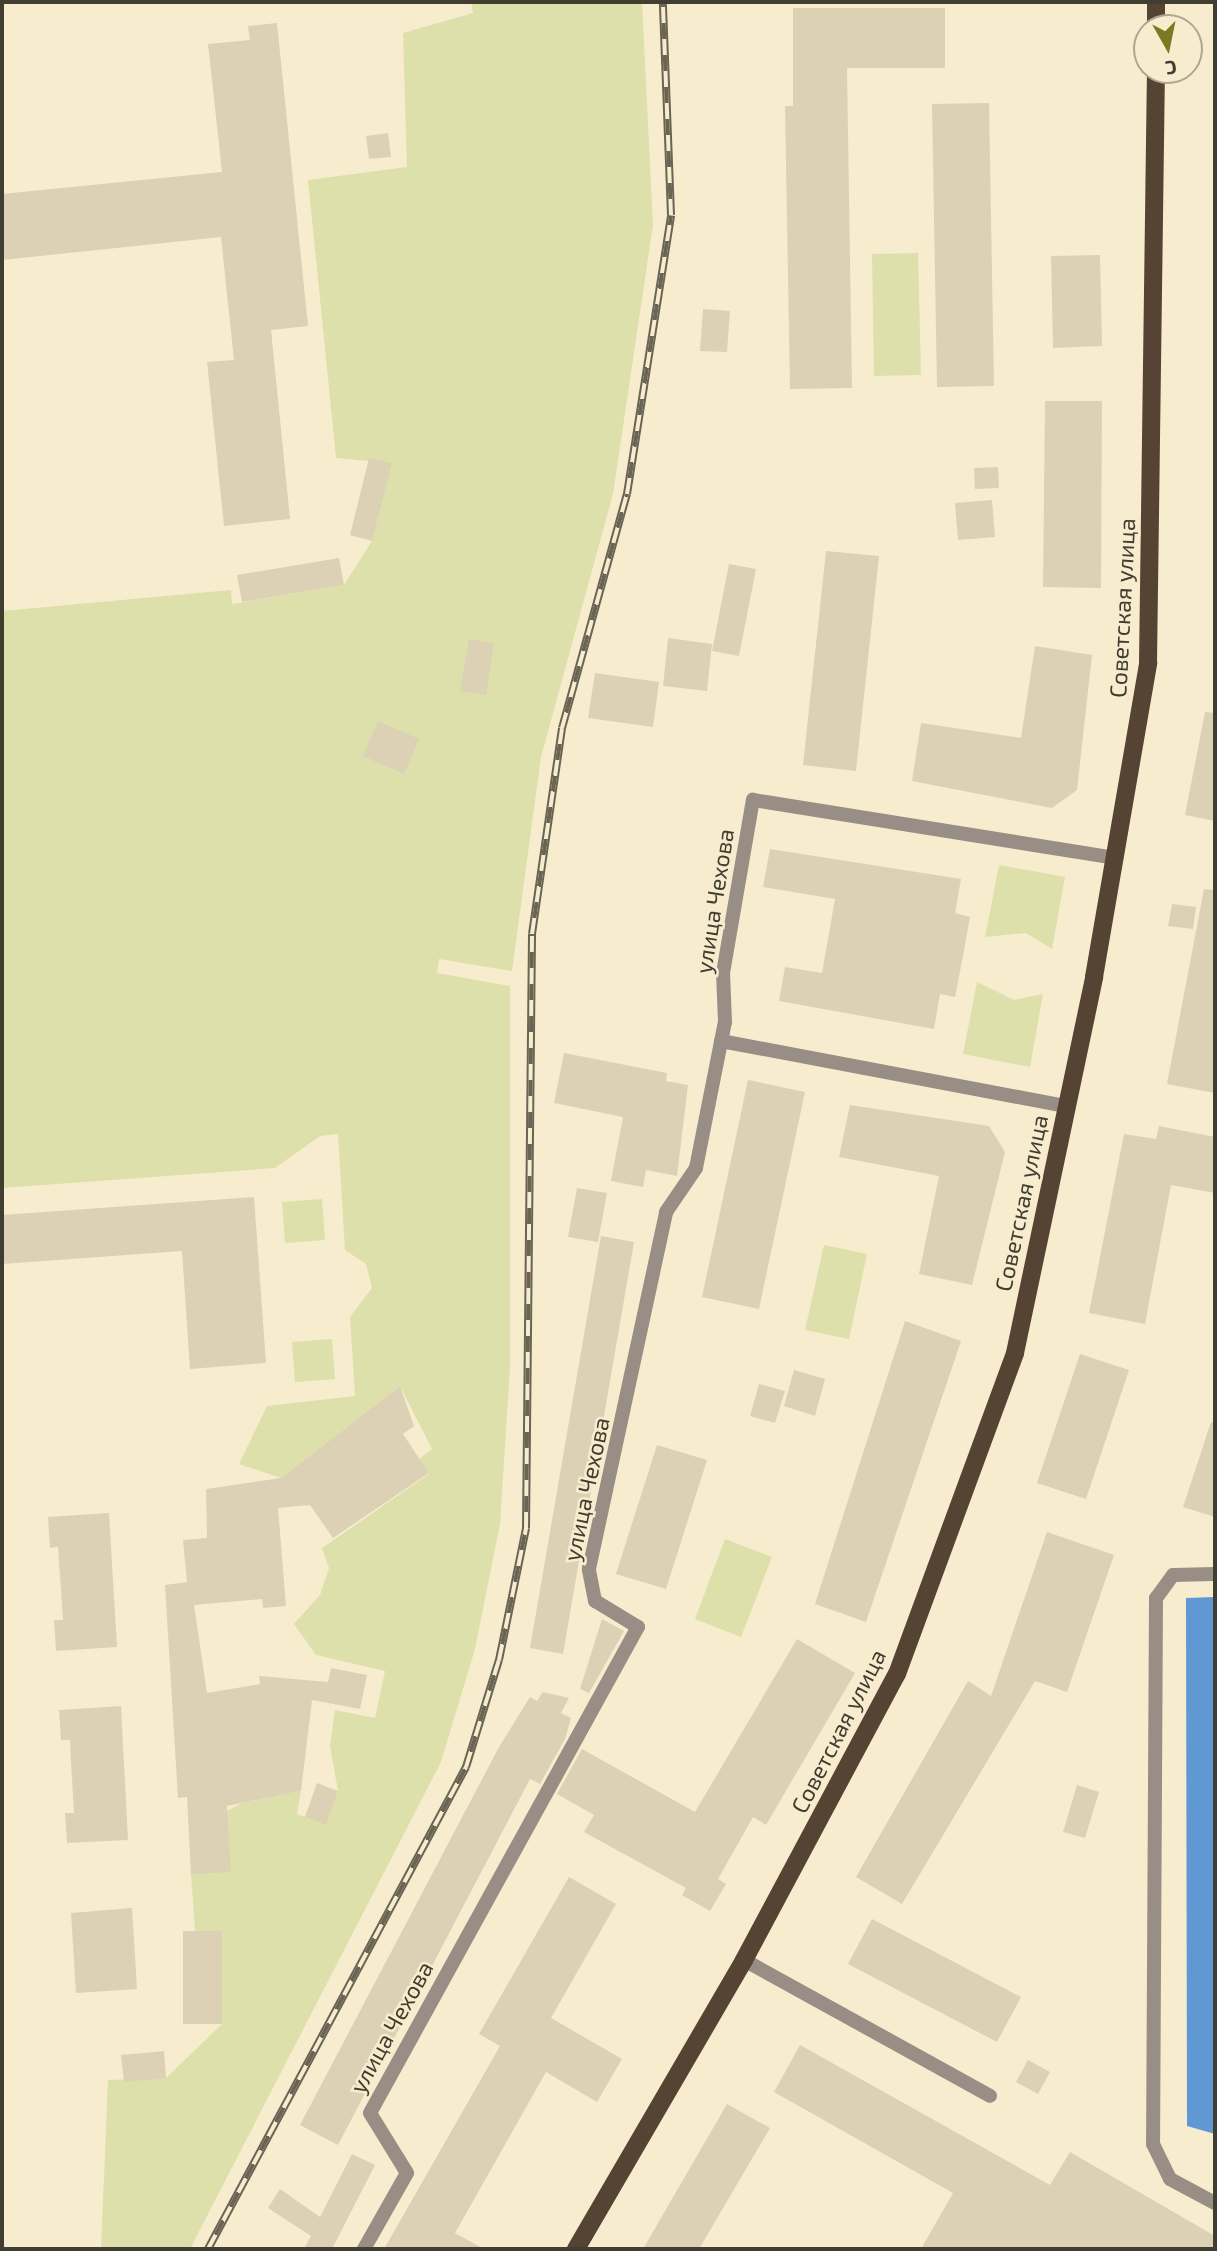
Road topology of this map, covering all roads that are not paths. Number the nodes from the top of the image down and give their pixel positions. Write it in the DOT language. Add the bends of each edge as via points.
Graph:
graph roads {
  1 [pos="1156,84"];
  2 [pos="1116,858"];
  3 [pos="721,1041"];
  4 [pos="1066,1106"];
  5 [pos="1215,1574"];
  6 [pos="744,1960"];
  7 [pos="990,2096"];
  8 [pos="1215,2203"];
  9 [pos="364,2249"];
  10 [pos="576,2249"];
  1 -- 2 [label="main road, Советская улица" via="1148,663"];
  2 -- 3 [label="street, улица Чехова" via="753,800 723,973"];
  2 -- 4 [label="main road, Советская улица"];
  3 -- 4 [label="street"];
  3 -- 9 [label="street, улица Чехова" via="696,1168 667,1212 589,1569 595,1601 638,1627 370,2113 407,2173"];
  4 -- 6 [label="main road, Советская улица" via="1014,1353 897,1674"];
  5 -- 8 [label="street" via="1173,1575 1156,1598 1153,2144 1170,2179"];
  6 -- 7 [label="street"];
  6 -- 10 [label="main road, Советская улица"];
}
